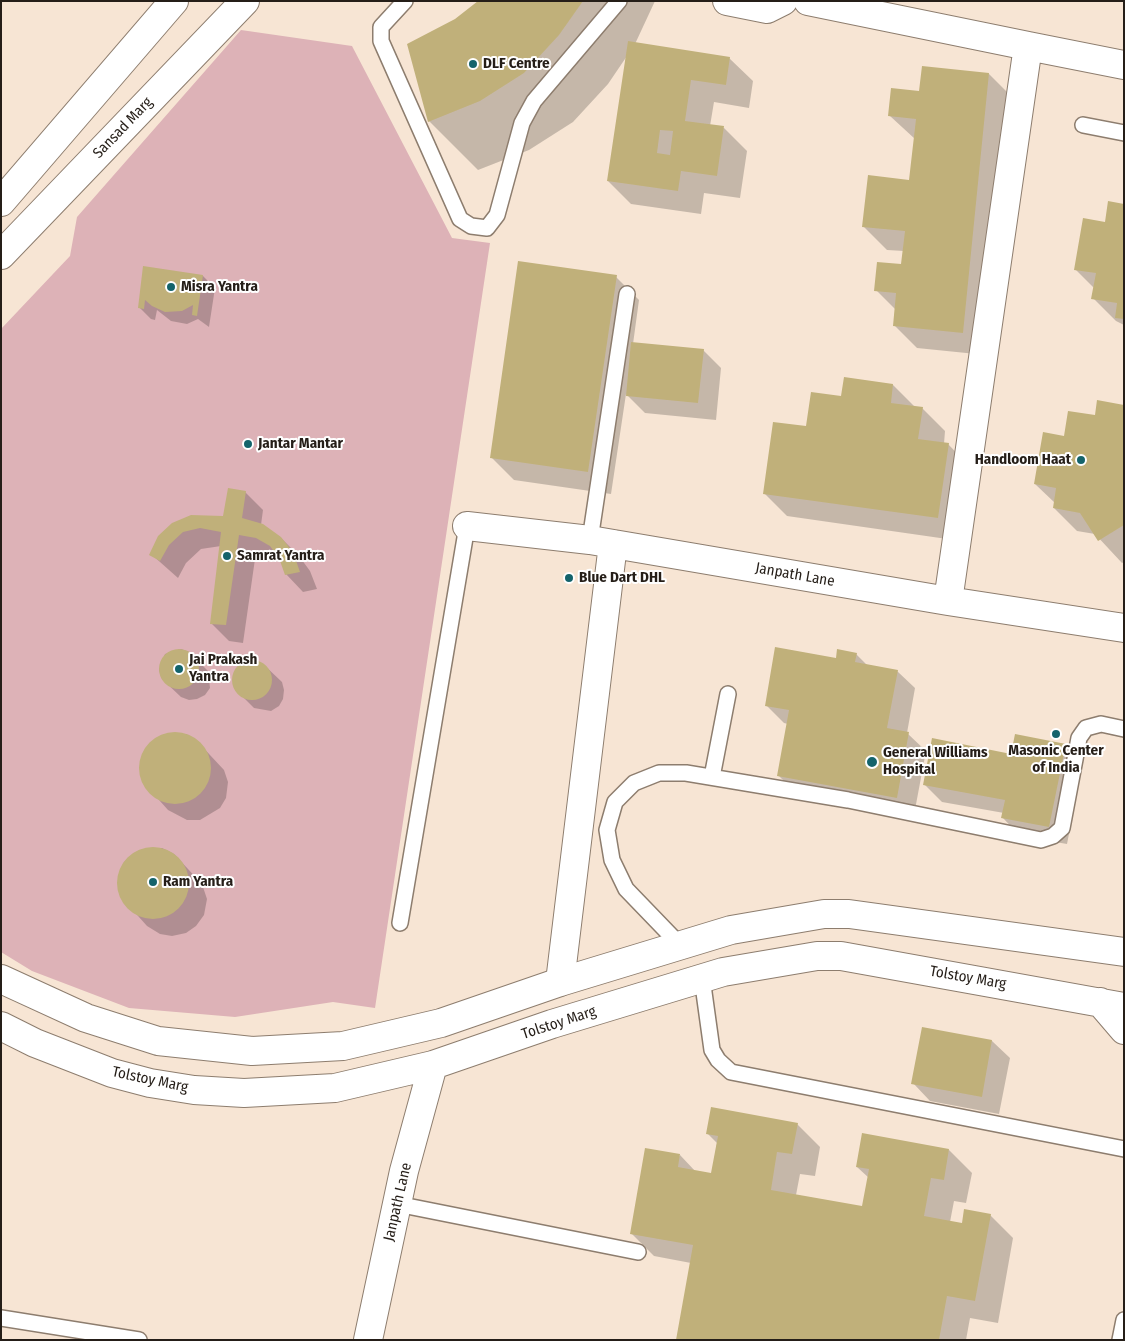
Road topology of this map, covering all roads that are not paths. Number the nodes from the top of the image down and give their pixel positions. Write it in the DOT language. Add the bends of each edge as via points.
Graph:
graph roads {
  1 [pos="174,1"];
  2 [pos="245,1"];
  3 [pos="405,1"];
  4 [pos="619,1"];
  5 [pos="727,1"];
  6 [pos="783,1"];
  7 [pos="808,1"];
  8 [pos="1028,46"];
  9 [pos="1124,65"];
  10 [pos="1083,125"];
  11 [pos="1124,133"];
  12 [pos="1,202"];
  13 [pos="1,255"];
  14 [pos="627,294"];
  15 [pos="467,526"];
  16 [pos="602,542"];
  17 [pos="948,601"];
  18 [pos="1124,628"];
  19 [pos="728,694"];
  20 [pos="1124,729"];
  21 [pos="712,777"];
  22 [pos="400,923"];
  23 [pos="680,945"];
  24 [pos="1124,952"];
  25 [pos="702,978"];
  26 [pos="1,979"];
  27 [pos="560,982"];
  28 [pos="1112,1005"];
  29 [pos="1,1026"];
  30 [pos="1124,1030"];
  31 [pos="433,1064"];
  32 [pos="1124,1149"];
  33 [pos="397,1204"];
  34 [pos="638,1252"];
  35 [pos="1,1318"];
  36 [pos="1124,1320"];
  37 [pos="139,1340"];
  38 [pos="368,1340"];
  39 [pos="1120,1340"];
  1 -- 12 [label="main road"];
  2 -- 13 [label="main road, Sansad Marg"];
  3 -- 4 [label="lane" via="380,27 381,41 460,219 471,226 487,228 497,215 522,123 534,101"];
  5 -- 6 [label="main road" via="767,9"];
  7 -- 8 [label="main road"];
  8 -- 9 [label="main road"];
  8 -- 17 [label="main road"];
  10 -- 11 [label="lane"];
  14 -- 16 [label="lane"];
  15 -- 16 [label="main road, Janpath Lane"];
  15 -- 22 [label="lane"];
  16 -- 17 [label="main road, Janpath Lane"];
  16 -- 27 [label="main road"];
  17 -- 18 [label="main road, Janpath Lane"];
  19 -- 21 [label="lane"];
  20 -- 21 [label="lane" via="1101,724 1086,728 1079,738 1062,828 1041,840 848,800"];
  21 -- 23 [label="lane" via="658,773 634,783 615,802 607,830 612,860 626,888"];
  23 -- 24 [label="main road" via="731,930 790,919 849,914"];
  23 -- 27 [label="main road"];
  25 -- 28 [label="main road, Tolstoy Marg" via="782,961 841,956"];
  25 -- 31 [label="main road, Tolstoy Marg"];
  25 -- 32 [label="lane" via="712,1050 731,1072"];
  26 -- 27 [label="main road" via="86,1018 158,1041 252,1051 343,1046 440,1023"];
  28 -- 30 [label="main road"];
  29 -- 31 [label="main road, Tolstoy Marg" via="112,1073 194,1090 244,1093 335,1088"];
  31 -- 33 [label="main road, Janpath Lane"];
  33 -- 34 [label="lane"];
  33 -- 38 [label="main road, Janpath Lane"];
  35 -- 37 [label="lane"];
  36 -- 39 [label="lane"];
}
